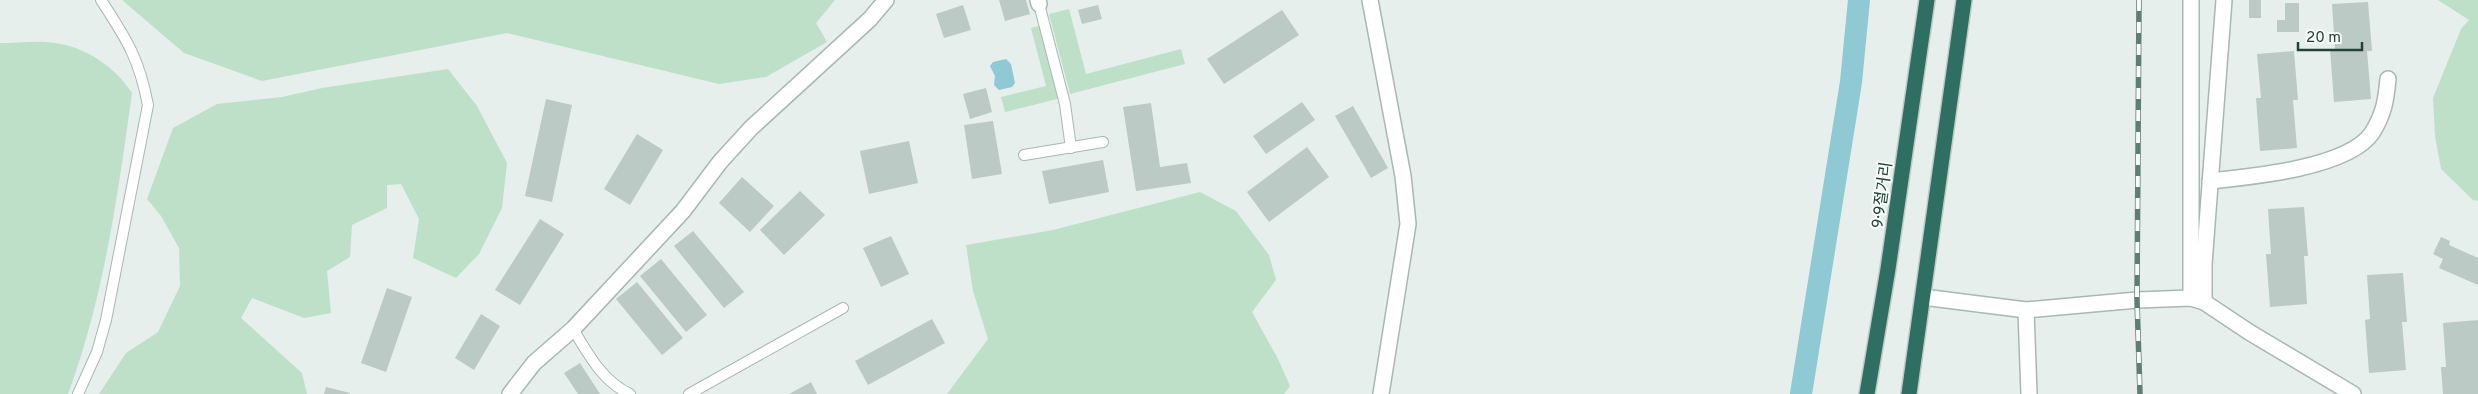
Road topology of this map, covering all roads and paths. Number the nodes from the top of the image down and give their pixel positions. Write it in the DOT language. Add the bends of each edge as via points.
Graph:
graph roads {
  1 [pos="101,0"];
  2 [pos="886,0"];
  3 [pos="1370,0"];
  4 [pos="1927,0"];
  5 [pos="1964,0"];
  6 [pos="2191,0"];
  7 [pos="2224,0"];
  8 [pos="1039,2"];
  9 [pos="2388,79"];
  10 [pos="1103,142"];
  11 [pos="1071,148"];
  12 [pos="1024,155"];
  13 [pos="2210,181"];
  14 [pos="1923,297"];
  15 [pos="2197,300"];
  16 [pos="843,308"];
  17 [pos="2026,310"];
  18 [pos="573,329"];
  19 [pos="78,394"];
  20 [pos="510,394"];
  21 [pos="630,394"];
  22 [pos="689,394"];
  23 [pos="1381,394"];
  24 [pos="1867,394"];
  25 [pos="1909,394"];
  26 [pos="2029,394"];
  27 [pos="2353,394"];
  1 -- 19 [label="lane" via="130,44 142,73 148,105 106,320 97,352"];
  2 -- 18 [label="street" via="870,19 751,128 683,211"];
  3 -- 23 [label="street" via="1403,176 1408,224"];
  4 -- 24 [label="highway, 9·9절거리"];
  5 -- 14 [label="highway"];
  6 -- 15 [label="street"];
  7 -- 13 [label="street"];
  8 -- 11 [label="lane" via="1065,104"];
  9 -- 13 [label="street" via="2386,105 2371,134 2348,151 2308,167"];
  10 -- 11 [label="lane"];
  11 -- 12 [label="lane"];
  13 -- 15 [label="street" via="2204,264"];
  14 -- 17 [label="street"];
  14 -- 25 [label="highway"];
  15 -- 17 [label="street" via="2137,300"];
  15 -- 27 [label="street"];
  16 -- 22 [label="lane"];
  17 -- 26 [label="street"];
  18 -- 20 [label="street" via="534,363"];
  18 -- 21 [label="lane" via="607,379"];
}
